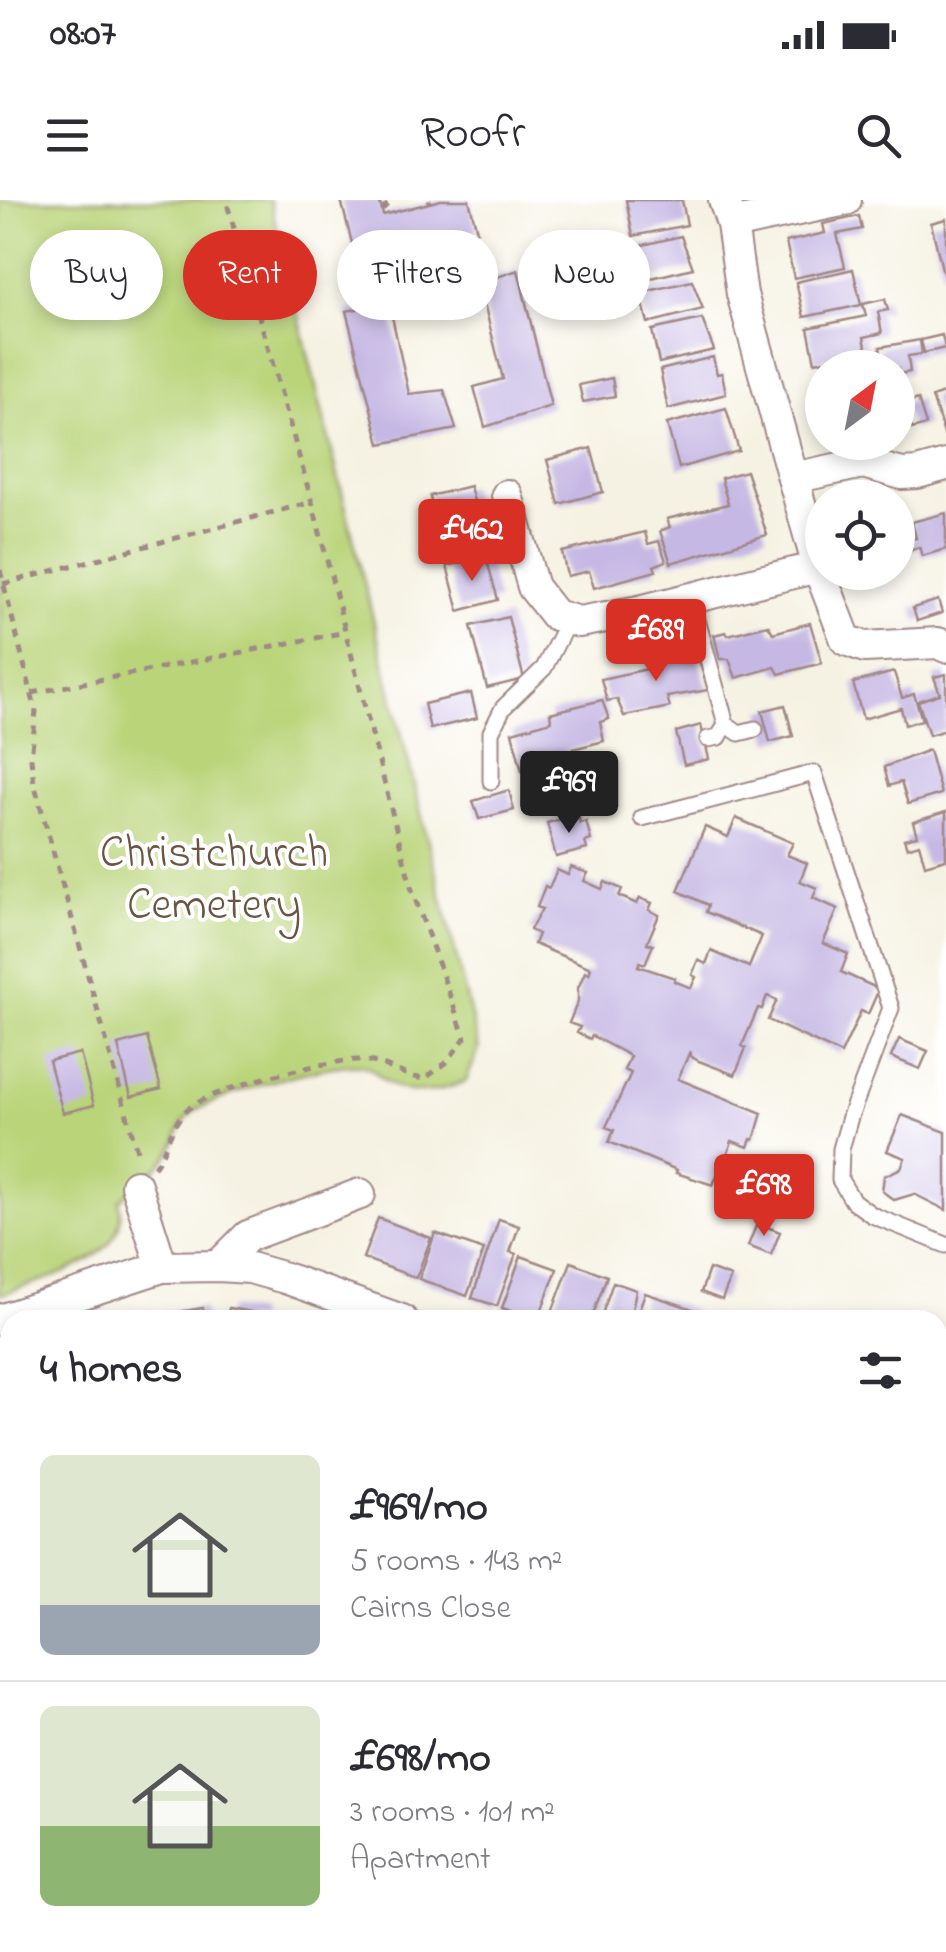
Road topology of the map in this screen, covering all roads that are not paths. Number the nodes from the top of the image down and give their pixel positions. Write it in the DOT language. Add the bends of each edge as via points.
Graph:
graph roads {
  1 [pos="846,200"];
  2 [pos="728,212"];
  3 [pos="946,465"];
  4 [pos="793,478"];
  5 [pos="507,494"];
  6 [pos="805,521"];
  7 [pos="805,570"];
  8 [pos="827,590"];
  9 [pos="691,598"];
  10 [pos="568,619"];
  11 [pos="946,647"];
  12 [pos="726,724"];
  13 [pos="755,729"];
  14 [pos="708,740"];
  15 [pos="491,780"];
  16 [pos="642,818"];
  17 [pos="136,1186"];
  18 [pos="360,1194"];
  19 [pos="946,1245"];
  20 [pos="218,1266"];
  21 [pos="162,1268"];
  22 [pos="335,1307"];
  23 [pos="31,1310"];
  1 -- 2 [label="street"];
  2 -- 4 [label="street" via="742,294"];
  3 -- 4 [label="street" via="902,474 864,462"];
  4 -- 6 [label="street"];
  5 -- 10 [label="street" via="532,587 554,615"];
  7 -- 9 [label="street"];
  8 -- 11 [label="street" via="846,640"];
  9 -- 10 [label="street" via="602,619"];
  9 -- 12 [label="lane"];
  10 -- 15 [label="lane" via="544,668 503,708 491,732"];
  12 -- 13 [label="lane" via="740,733"];
  12 -- 14 [label="lane" via="719,737"];
  16 -- 19 [label="lane" via="814,774 891,1008 850,1117 840,1180 872,1215"];
  17 -- 21 [label="street"];
  18 -- 20 [label="street" via="248,1236"];
  20 -- 21 [label="street"];
  20 -- 22 [label="street" via="250,1268"];
  21 -- 23 [label="street"];
}
